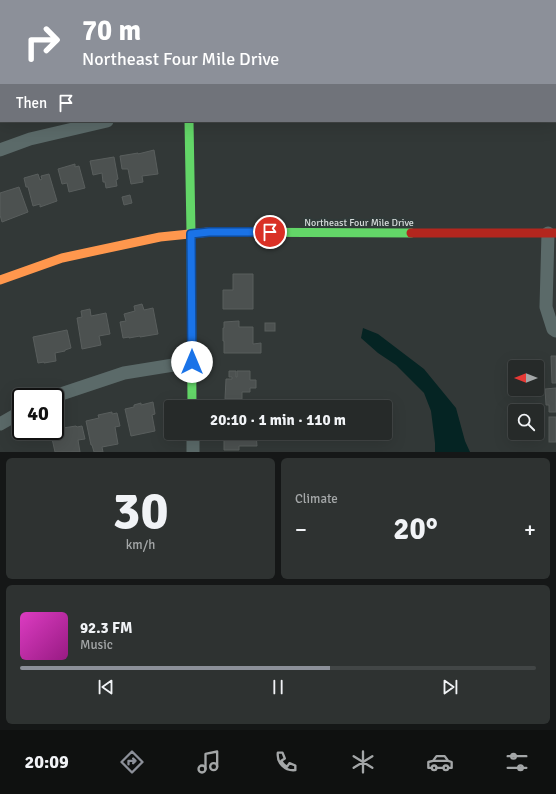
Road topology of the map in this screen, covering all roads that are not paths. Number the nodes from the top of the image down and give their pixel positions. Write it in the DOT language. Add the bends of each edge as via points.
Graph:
graph roads {
  1 [pos="103,122"];
  2 [pos="189,122"];
  3 [pos="0,150"];
  4 [pos="552,233"];
  5 [pos="191,234"];
  6 [pos="0,280"];
  7 [pos="556,332"];
  8 [pos="192,362"];
  9 [pos="64,393"];
  10 [pos="192,400"];
  11 [pos="12,417"];
  12 [pos="0,424"];
  13 [pos="193,440"];
  14 [pos="193,452"];
  1 -- 3 [label="street" via="30,139"];
  2 -- 5 [label="street"];
  4 -- 5 [label="street, Northeast Four Mile Drive"];
  4 -- 7 [label="street" via="546,307"];
  5 -- 6 [label="street, Northeast Four Mile Drive" via="160,237 62,258"];
  5 -- 8 [label="street"];
  8 -- 9 [label="street" via="124,373"];
  8 -- 10 [label="street"];
  11 -- 12 [label="street"];
  13 -- 14 [label="street"];
}
